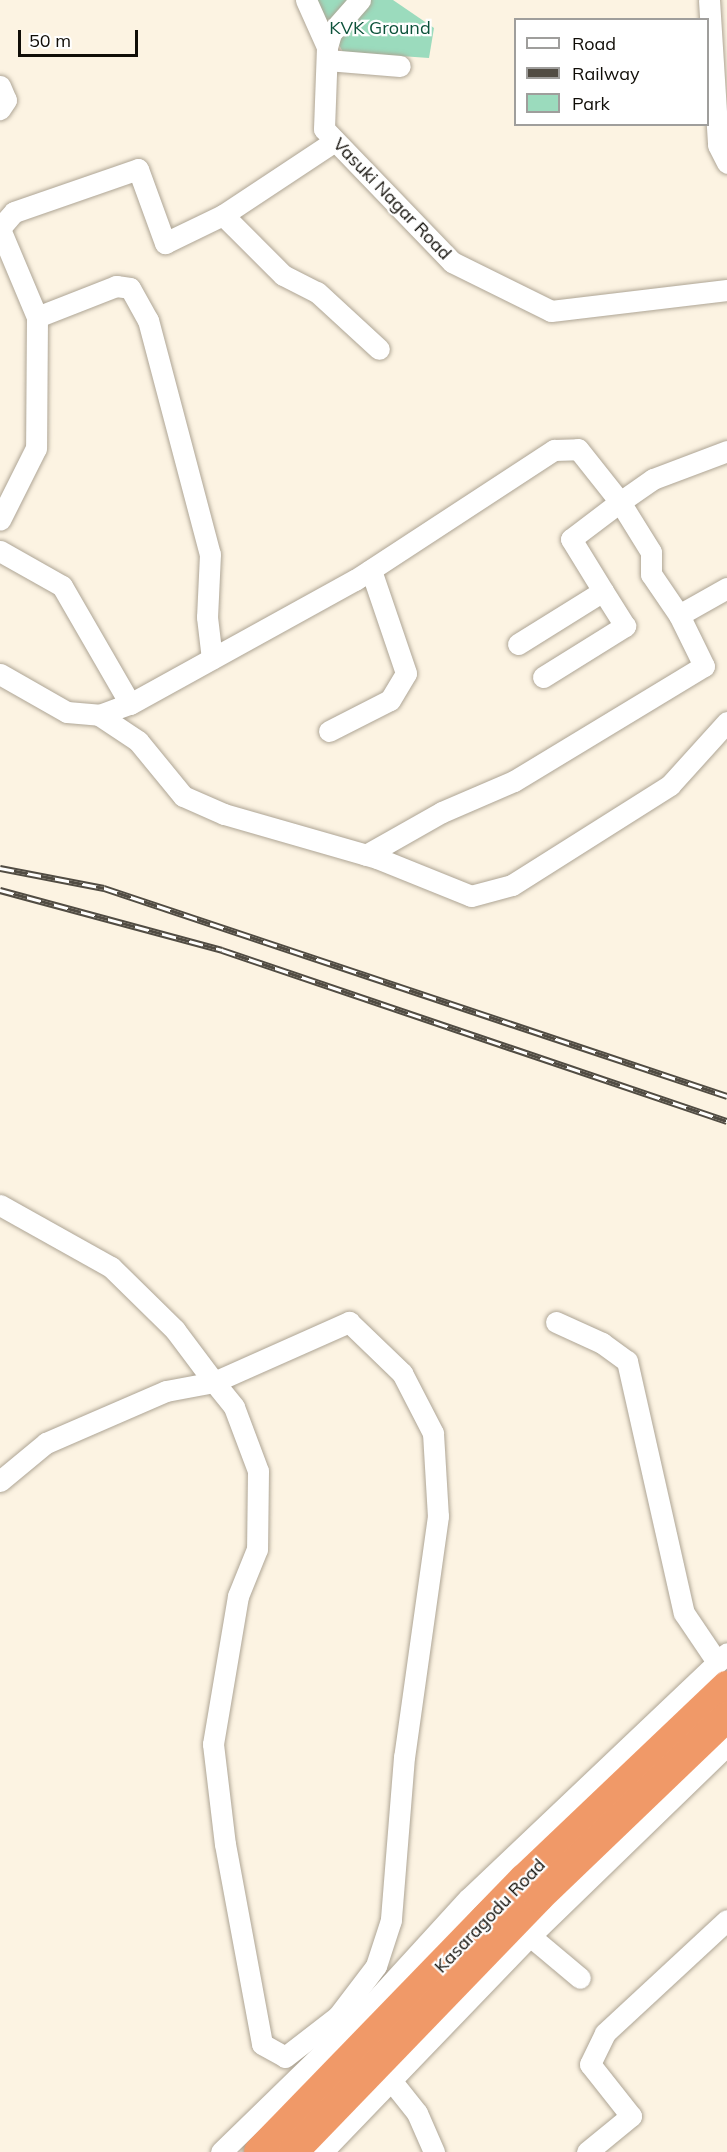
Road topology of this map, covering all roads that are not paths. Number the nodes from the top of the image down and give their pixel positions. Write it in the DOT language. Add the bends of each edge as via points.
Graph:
graph roads {
  1 [pos="306,0"];
  2 [pos="360,0"];
  3 [pos="709,0"];
  4 [pos="327,54"];
  5 [pos="400,66"];
  6 [pos="0,86"];
  7 [pos="0,109"];
  8 [pos="335,141"];
  9 [pos="727,163"];
  10 [pos="223,214"];
  11 [pos="0,228"];
  12 [pos="727,290"];
  13 [pos="37,317"];
  14 [pos="379,349"];
  15 [pos="727,451"];
  16 [pos="620,502"];
  17 [pos="0,520"];
  18 [pos="0,551"];
  19 [pos="371,570"];
  20 [pos="727,588"];
  21 [pos="603,591"];
  22 [pos="680,615"];
  23 [pos="518,644"];
  24 [pos="212,659"];
  25 [pos="0,674"];
  26 [pos="543,677"];
  27 [pos="130,704"];
  28 [pos="99,715"];
  29 [pos="727,722"];
  30 [pos="329,731"];
  31 [pos="366,855"];
  32 [pos="0,1205"];
  33 [pos="556,1322"];
  34 [pos="214,1382"];
  35 [pos="0,1481"];
  36 [pos="724,1667"];
  37 [pos="727,1717"];
  38 [pos="727,1745"];
  39 [pos="727,1920"];
  40 [pos="530,1935"];
  41 [pos="580,1978"];
  42 [pos="343,2022"];
  43 [pos="384,2071"];
  44 [pos="221,2152"];
  45 [pos="259,2152"];
  46 [pos="293,2152"];
  47 [pos="322,2152"];
  48 [pos="434,2152"];
  49 [pos="587,2152"];
  1 -- 4 [label="street, Vasuki Nagar Road"];
  2 -- 4 [label="street" via="331,33"];
  3 -- 9 [label="street" via="718,145"];
  4 -- 5 [label="street"];
  4 -- 8 [label="street, Vasuki Nagar Road" via="324,129"];
  6 -- 7 [label="street" via="6,100"];
  8 -- 10 [label="street"];
  8 -- 12 [label="street, Vasuki Nagar Road" via="452,262 551,311"];
  10 -- 11 [label="street" via="165,243 138,169 14,212"];
  10 -- 14 [label="street" via="283,275 316,292"];
  11 -- 13 [label="street"];
  13 -- 17 [label="street" via="36,448"];
  13 -- 24 [label="street" via="116,286 130,288 148,320 210,554 207,617"];
  15 -- 16 [label="street" via="653,480"];
  16 -- 19 [label="street" via="578,449 554,450"];
  16 -- 21 [label="street" via="571,539"];
  16 -- 22 [label="street" via="651,552 651,574"];
  18 -- 27 [label="street" via="62,586"];
  19 -- 24 [label="street"];
  19 -- 30 [label="street" via="406,673 390,700"];
  20 -- 22 [label="street"];
  21 -- 23 [label="street"];
  21 -- 26 [label="street" via="625,626"];
  22 -- 31 [label="street" via="704,666 514,781 442,812"];
  24 -- 27 [label="street"];
  25 -- 28 [label="street" via="67,712"];
  27 -- 28 [label="street"];
  28 -- 31 [label="street" via="138,741 183,796 225,814"];
  29 -- 31 [label="street" via="670,785 512,885 471,896"];
  32 -- 34 [label="street" via="111,1267 175,1330"];
  33 -- 36 [label="street" via="602,1343 627,1361 684,1613"];
  34 -- 35 [label="street" via="166,1391 94,1418 46,1443"];
  34 -- 42 [label="street" via="234,1407 258,1471 257,1549 238,1596 213,1744 257,2025 262,2044 285,2057"];
  34 -- 42 [label="street" via="349,1322 402,1373 433,1433 438,1516 404,1757 391,1920 376,1966"];
  36 -- 42 [label="street" via="468,1899"];
  36 -- 45 [label="highway, Kasaragodu Road"];
  37 -- 43 [label="highway, Kasaragodu Road" via="539,1897"];
  38 -- 40 [label="street"];
  39 -- 49 [label="street" via="604,2033 590,2064 631,2116"];
  40 -- 41 [label="street"];
  40 -- 43 [label="street"];
  42 -- 44 [label="street"];
  43 -- 46 [label="highway, Kasaragodu Road"];
  43 -- 47 [label="street"];
  43 -- 48 [label="street" via="417,2113"];
}
